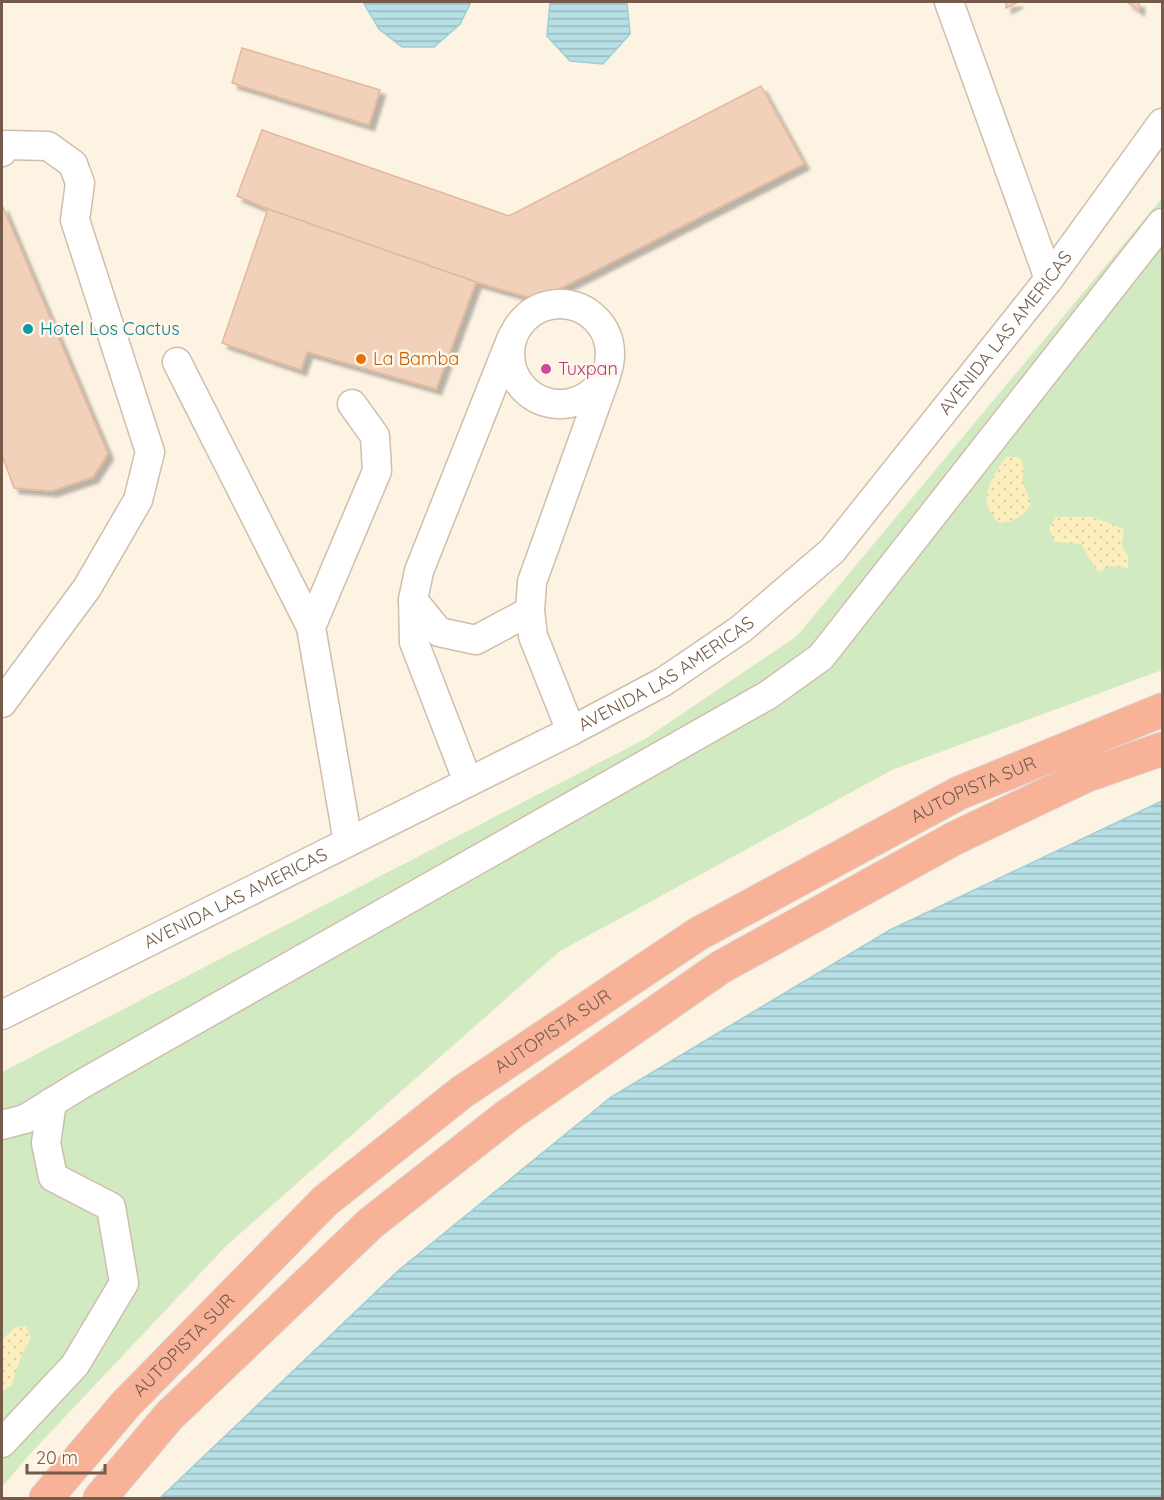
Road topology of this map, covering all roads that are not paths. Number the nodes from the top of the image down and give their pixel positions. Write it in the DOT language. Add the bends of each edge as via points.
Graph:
graph roads {
  1 [pos="949,2"];
  2 [pos="1162,123"];
  3 [pos="2,152"];
  4 [pos="1160,230"];
  5 [pos="1049,279"];
  6 [pos="512,336"];
  7 [pos="177,362"];
  8 [pos="606,376"];
  9 [pos="352,404"];
  10 [pos="413,600"];
  11 [pos="530,611"];
  12 [pos="311,627"];
  13 [pos="2,703"];
  14 [pos="1162,710"];
  15 [pos="571,731"];
  16 [pos="1162,749"];
  17 [pos="468,782"];
  18 [pos="348,842"];
  19 [pos="2,1015"];
  20 [pos="52,1102"];
  21 [pos="2,1125"];
  22 [pos="2,1443"];
  23 [pos="46,1498"];
  24 [pos="100,1498"];
  1 -- 5 [label="street"];
  2 -- 5 [label="street, AVENIDA LAS AMERICAS"];
  3 -- 13 [label="street" via="6,145 48,146 73,164 80,183 75,220 150,452 138,500 87,588"];
  4 -- 20 [label="street" via="821,657 768,695"];
  5 -- 15 [label="street, AVENIDA LAS AMERICAS" via="832,552 741,629 663,682"];
  6 -- 8 [label="street" via="512,370 532,397 548,404 582,400"];
  6 -- 8 [label="street" via="532,311 564,303 580,307 599,322 610,344 611,361"];
  6 -- 10 [label="street" via="419,571"];
  7 -- 12 [label="street"];
  8 -- 11 [label="street" via="532,582"];
  9 -- 12 [label="street" via="375,436 377,471"];
  10 -- 11 [label="street" via="439,632 476,640"];
  10 -- 17 [label="street" via="414,642"];
  11 -- 15 [label="street" via="533,636"];
  12 -- 18 [label="street"];
  14 -- 23 [label="highway, AUTOPISTA SUR" via="959,793 708,929 462,1092 325,1201 126,1404"];
  15 -- 17 [label="street, AVENIDA LAS AMERICAS"];
  16 -- 24 [label="highway, AUTOPISTA SUR" via="1085,776 955,838 731,961 517,1109 371,1223 169,1416"];
  17 -- 18 [label="street, AVENIDA LAS AMERICAS"];
  18 -- 19 [label="street, AVENIDA LAS AMERICAS"];
  20 -- 21 [label="street" via="25,1119"];
  20 -- 22 [label="street" via="46,1143 53,1177 111,1207 124,1283 75,1365"];
}
